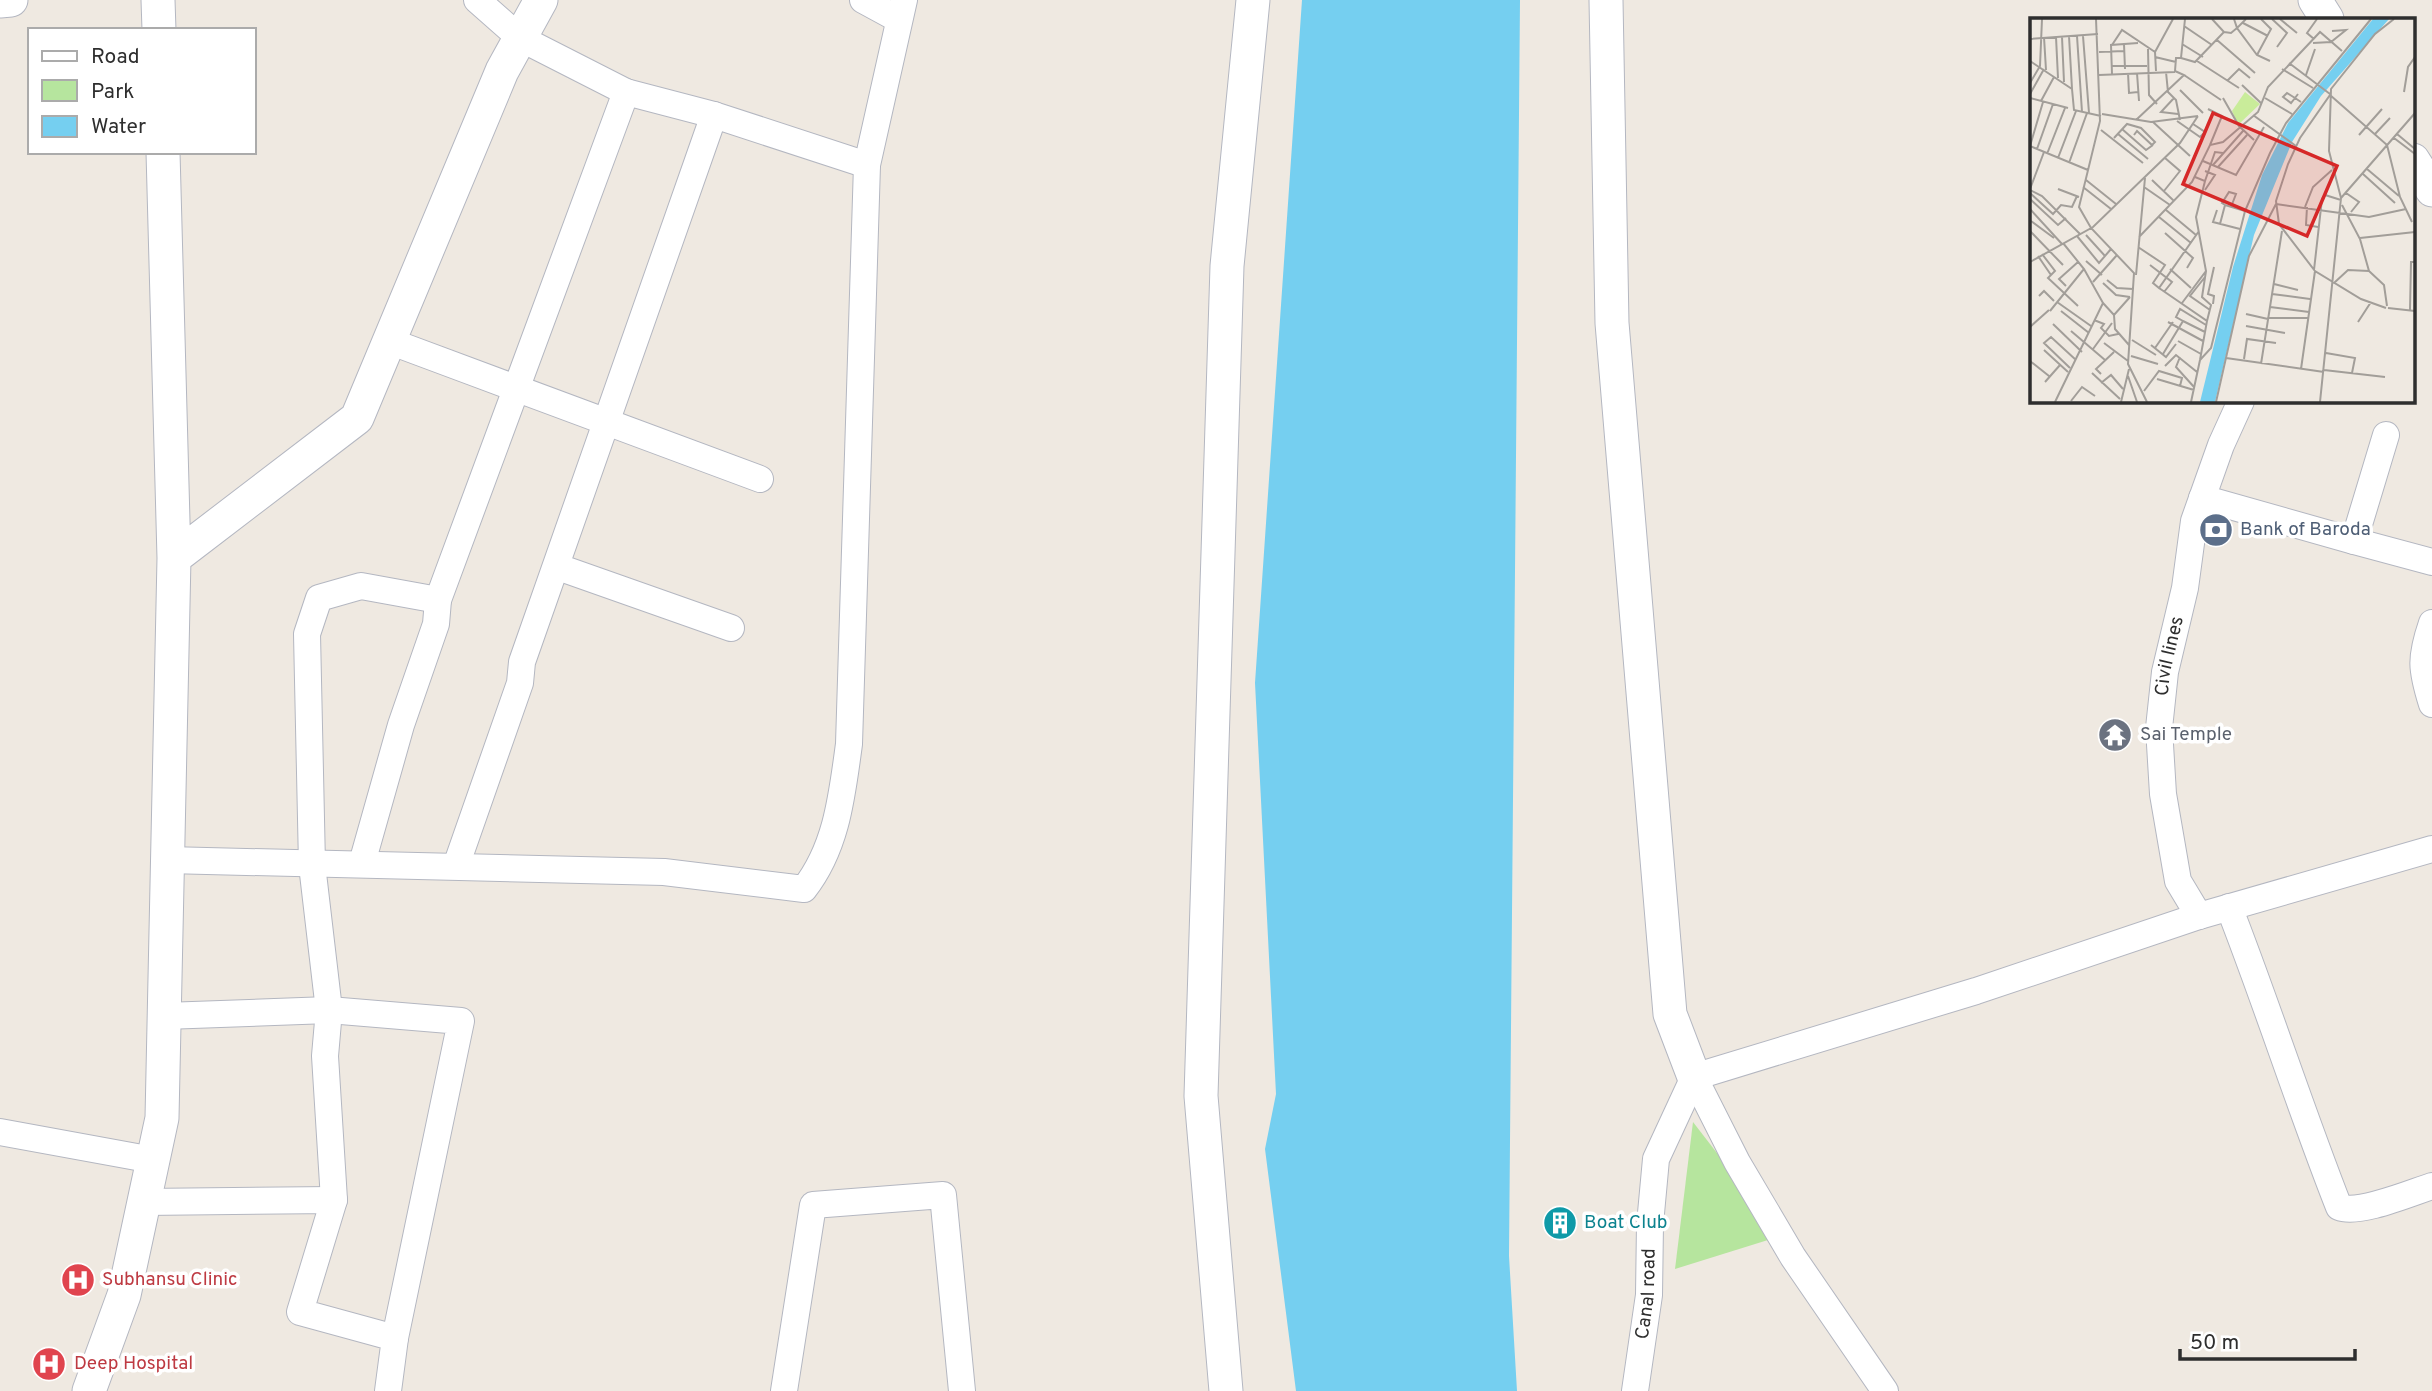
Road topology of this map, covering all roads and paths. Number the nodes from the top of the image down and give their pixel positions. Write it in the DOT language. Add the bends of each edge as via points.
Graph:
graph roads {
  1 [pos="12,0"];
  2 [pos="158,0"];
  3 [pos="477,0"];
  4 [pos="541,0"];
  5 [pos="863,0"];
  6 [pos="1253,0"];
  7 [pos="1606,0"];
  8 [pos="2315,0"];
  9 [pos="0,1"];
  10 [pos="901,10"];
  11 [pos="2326,18"];
  12 [pos="159,28"];
  13 [pos="520,38"];
  14 [pos="626,92"];
  15 [pos="714,115"];
  16 [pos="163,154"];
  17 [pos="2414,162"];
  18 [pos="867,165"];
  19 [pos="2432,190"];
  20 [pos="389,341"];
  21 [pos="519,387"];
  22 [pos="2241,402"];
  23 [pos="607,424"];
  24 [pos="2386,435"];
  25 [pos="760,479"];
  26 [pos="2202,498"];
  27 [pos="2354,541"];
  28 [pos="174,558"];
  29 [pos="2432,562"];
  30 [pos="558,567"];
  31 [pos="438,600"];
  32 [pos="2432,623"];
  33 [pos="731,628"];
  34 [pos="2432,704"];
  35 [pos="2432,849"];
  36 [pos="167,860"];
  37 [pos="362,863"];
  38 [pos="312,865"];
  39 [pos="456,866"];
  40 [pos="2229,907"];
  41 [pos="2199,916"];
  42 [pos="329,1010"];
  43 [pos="164,1016"];
  44 [pos="1693,1077"];
  45 [pos="0,1132"];
  46 [pos="152,1160"];
  47 [pos="2432,1186"];
  48 [pos="334,1200"];
  49 [pos="144,1202"];
  50 [pos="395,1338"];
  51 [pos="89,1391"];
  52 [pos="388,1391"];
  53 [pos="784,1391"];
  54 [pos="962,1391"];
  55 [pos="1226,1391"];
  56 [pos="1635,1391"];
  57 [pos="1885,1391"];
  1 -- 9 [label="street"];
  2 -- 12 [label="street"];
  3 -- 13 [label="street"];
  4 -- 13 [label="street"];
  5 -- 10 [label="street"];
  6 -- 55 [label="street" via="1227,266 1201,1096"];
  7 -- 44 [label="street" via="1612,323 1670,1014"];
  8 -- 11 [label="street"];
  10 -- 18 [label="street"];
  13 -- 14 [label="street"];
  13 -- 20 [label="street"];
  14 -- 15 [label="street"];
  14 -- 21 [label="street"];
  15 -- 18 [label="street"];
  15 -- 23 [label="street"];
  16 -- 28 [label="street"];
  17 -- 19 [label="street"];
  18 -- 39 [label="street" via="849,744 839,817 816,874 804,889 663,872"];
  20 -- 21 [label="street"];
  20 -- 28 [label="street" via="357,418"];
  21 -- 23 [label="street"];
  21 -- 31 [label="street"];
  22 -- 26 [label="street, Civil lines"];
  23 -- 25 [label="street"];
  23 -- 30 [label="street"];
  24 -- 27 [label="street"];
  26 -- 27 [label="street"];
  26 -- 41 [label="street, Civil lines" via="2165,672 2160,728 2164,794 2178,881"];
  27 -- 29 [label="street"];
  28 -- 36 [label="street"];
  30 -- 33 [label="street"];
  30 -- 39 [label="street"];
  31 -- 37 [label="street" via="436,624 401,725"];
  31 -- 38 [label="street" via="361,586 319,598 307,634"];
  32 -- 34 [label="street" via="2422,652"];
  35 -- 40 [label="street"];
  36 -- 38 [label="street"];
  36 -- 43 [label="street"];
  37 -- 38 [label="street"];
  37 -- 39 [label="street"];
  38 -- 42 [label="street"];
  40 -- 41 [label="street"];
  40 -- 47 [label="street" via="2339,1207 2346,1210 2373,1204"];
  41 -- 44 [label="street" via="1976,991"];
  42 -- 43 [label="street"];
  42 -- 48 [label="street" via="325,1056"];
  42 -- 50 [label="street" via="461,1021"];
  43 -- 46 [label="street" via="162,1118"];
  44 -- 56 [label="street, Canal road" via="1656,1159 1648,1295"];
  44 -- 57 [label="street" via="1793,1257"];
  45 -- 46 [label="street"];
  46 -- 49 [label="street"];
  48 -- 49 [label="street"];
  48 -- 50 [label="street" via="300,1312"];
  49 -- 51 [label="street" via="124,1295"];
  50 -- 52 [label="street"];
  53 -- 54 [label="street" via="813,1205 943,1195"];
}
